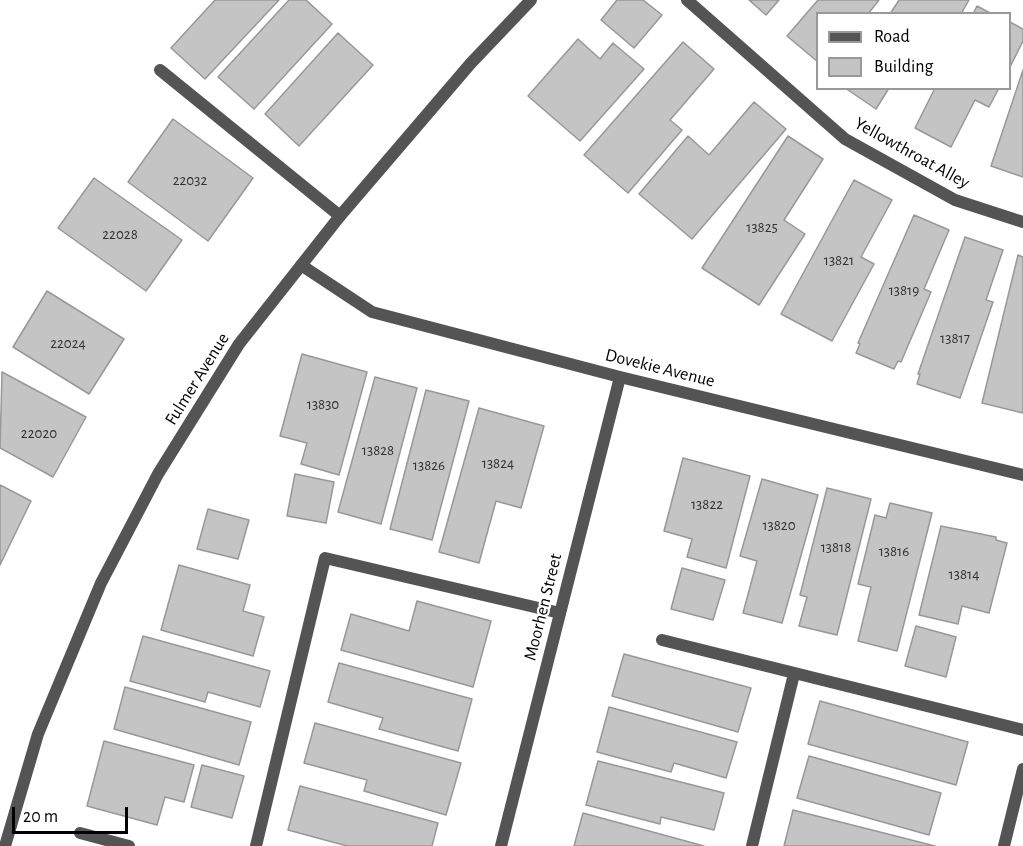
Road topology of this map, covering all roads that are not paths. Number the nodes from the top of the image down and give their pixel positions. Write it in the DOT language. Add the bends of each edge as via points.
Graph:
graph roads {
  1 [pos="531,0"];
  2 [pos="687,0"];
  3 [pos="160,70"];
  4 [pos="340,216"];
  5 [pos="1023,222"];
  6 [pos="301,265"];
  7 [pos="620,377"];
  8 [pos="1023,475"];
  9 [pos="560,613"];
  10 [pos="662,640"];
  11 [pos="794,674"];
  12 [pos="1023,729"];
  13 [pos="1023,769"];
  14 [pos="80,833"];
  15 [pos="5,846"];
  16 [pos="129,846"];
  17 [pos="256,846"];
  18 [pos="501,846"];
  19 [pos="752,846"];
  20 [pos="1004,846"];
  1 -- 4 [label="street, Fulmer Avenue" via="471,63"];
  2 -- 5 [label="street, Yellowthroat Alley" via="845,139 956,200"];
  3 -- 4 [label="street"];
  4 -- 6 [label="street, Fulmer Avenue"];
  6 -- 7 [label="street, Dovekie Avenue" via="372,312"];
  6 -- 15 [label="street, Fulmer Avenue" via="239,344 158,474 101,583 38,734"];
  7 -- 8 [label="street, Dovekie Avenue"];
  7 -- 9 [label="street, Moorhen Street"];
  9 -- 17 [label="street" via="326,558"];
  9 -- 18 [label="street, Moorhen Street"];
  10 -- 11 [label="street"];
  11 -- 12 [label="street"];
  11 -- 19 [label="street"];
  13 -- 20 [label="street"];
  14 -- 16 [label="street"];
}
